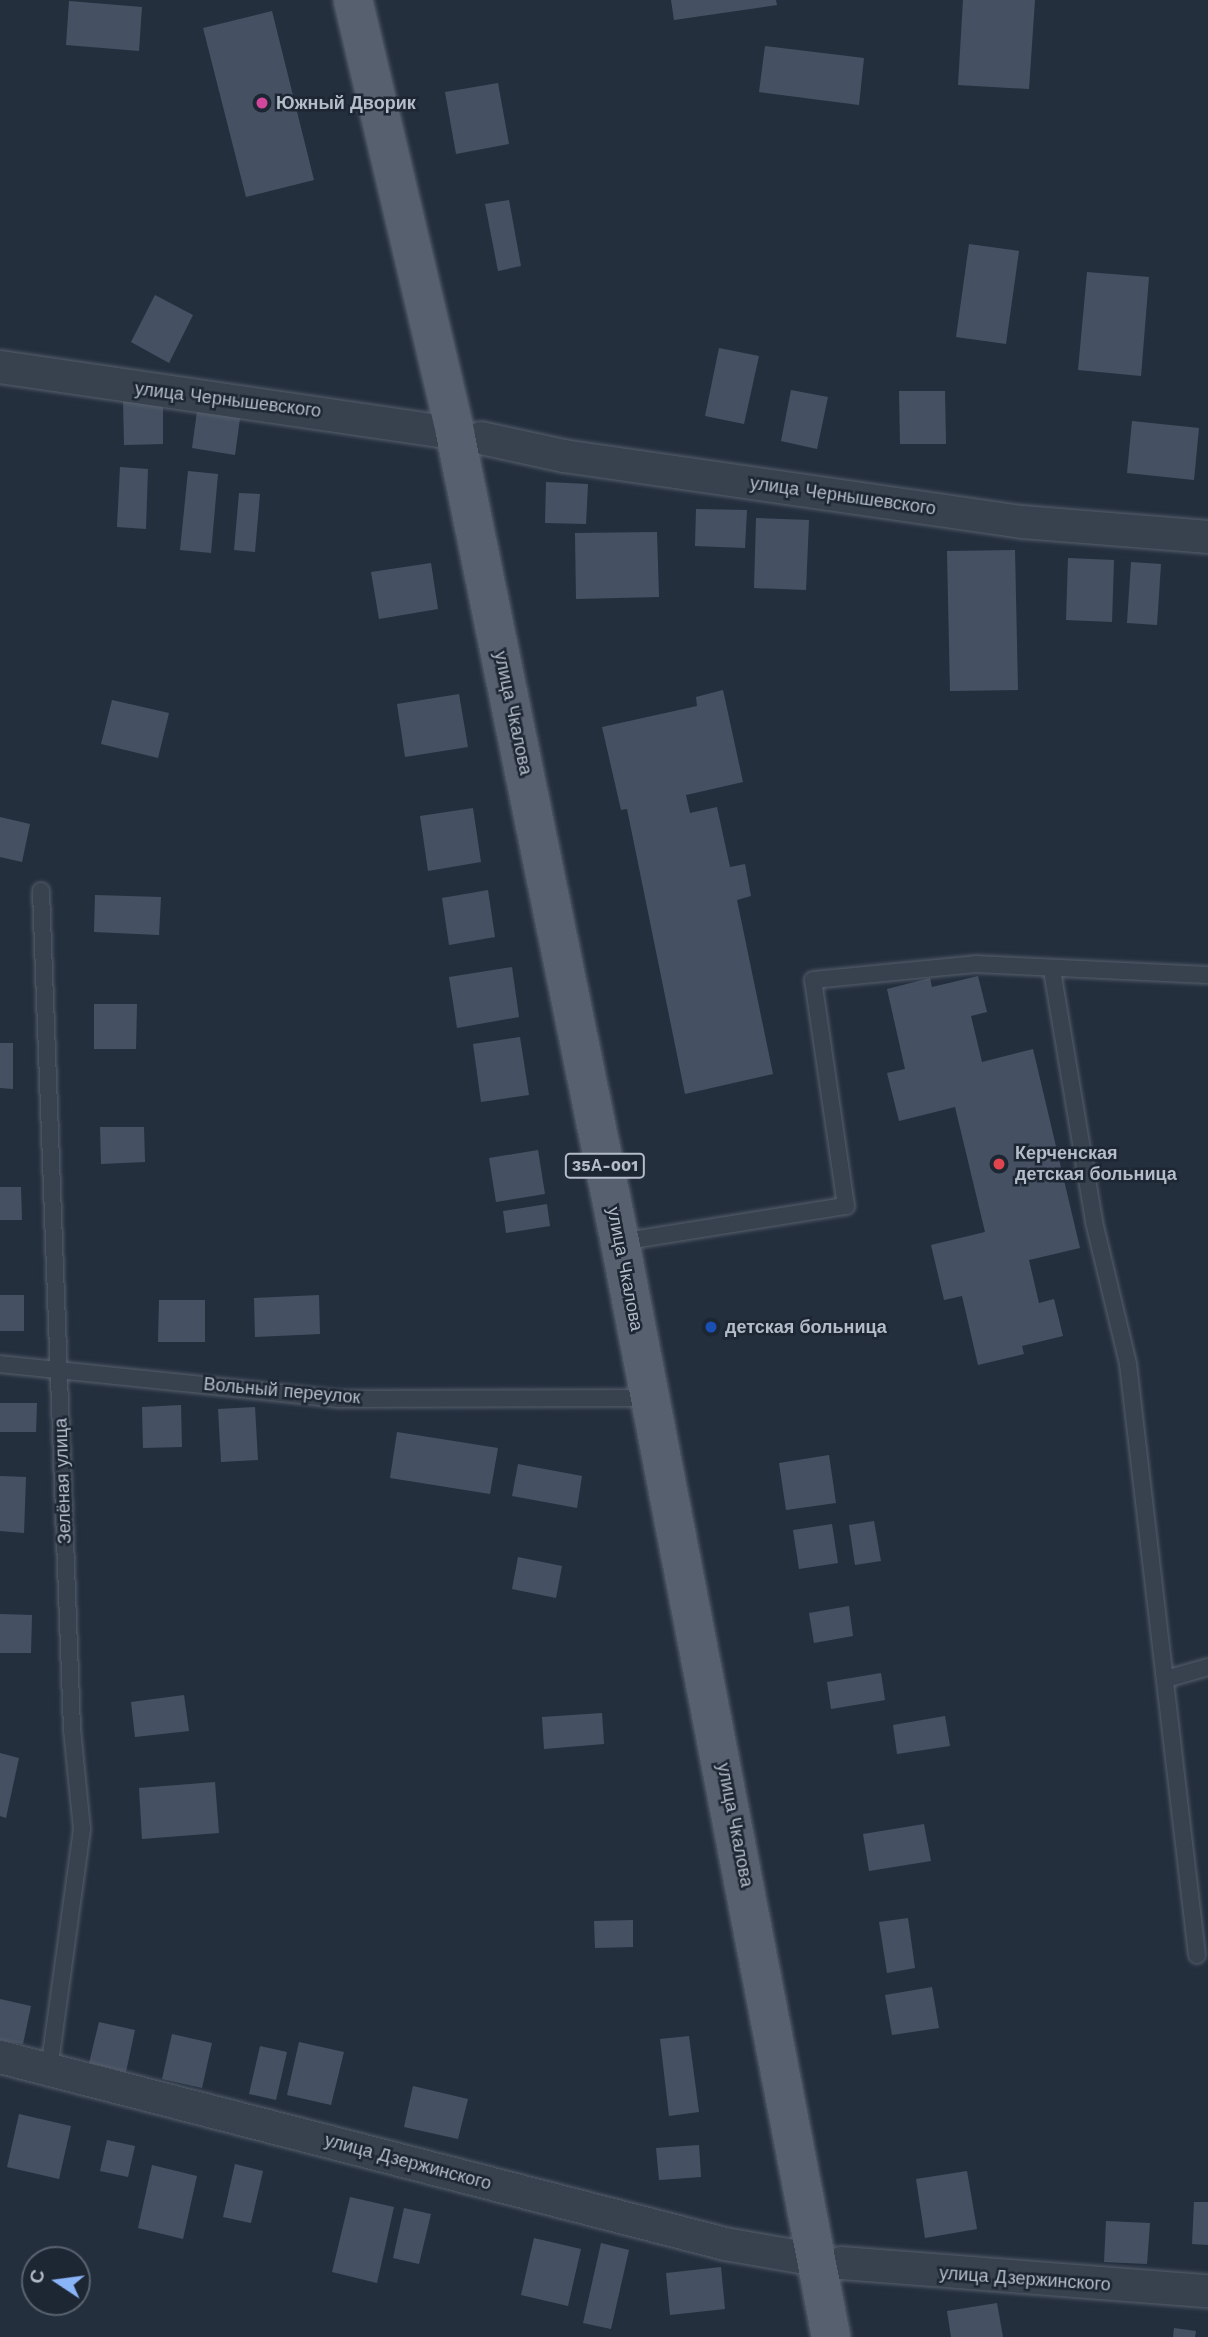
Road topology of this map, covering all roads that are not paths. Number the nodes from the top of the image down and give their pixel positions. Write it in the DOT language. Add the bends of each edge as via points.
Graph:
graph roads {
  1 [pos="353,0"];
  2 [pos="377,0"];
  3 [pos="0,367"];
  4 [pos="468,436"];
  5 [pos="1208,537"];
  6 [pos="41,891"];
  7 [pos="1052,970"];
  8 [pos="1208,975"];
  9 [pos="631,1240"];
  10 [pos="0,1364"];
  11 [pos="59,1368"];
  12 [pos="660,1396"];
  13 [pos="1208,1667"];
  14 [pos="1166,1679"];
  15 [pos="1197,1955"];
  16 [pos="0,2057"];
  17 [pos="49,2069"];
  18 [pos="829,2261"];
  19 [pos="1208,2291"];
  20 [pos="831,2337"];
  21 [pos="855,2337"];
  1 -- 4 [label="main road, улица Чкалова / 35А-001"];
  2 -- 4 [label="main road, улица Чкалова / 35А-001"];
  3 -- 4 [label="street, улица Чернышевского"];
  4 -- 5 [label="street, улица Чернышевского" via="564,456 1023,522"];
  4 -- 9 [label="main road, улица Чкалова / 35А-001"];
  6 -- 11 [label="lane, Зелёная улица"];
  7 -- 8 [label="lane"];
  7 -- 9 [label="lane" via="975,964 813,980 846,1206"];
  7 -- 14 [label="lane" via="1094,1222 1128,1364"];
  9 -- 12 [label="main road, улица Чкалова / 35А-001"];
  10 -- 11 [label="lane, Вольный переулок"];
  11 -- 12 [label="lane, Вольный переулок" via="340,1399"];
  11 -- 17 [label="lane, Зелёная улица" via="72,1729 82,1829"];
  12 -- 18 [label="main road, улица Чкалова / 35А-001"];
  13 -- 14 [label="lane"];
  14 -- 15 [label="lane"];
  16 -- 17 [label="street, улица Дзержинского"];
  17 -- 18 [label="street, улица Дзержинского" via="725,2244"];
  18 -- 19 [label="street, улица Дзержинского"];
  18 -- 20 [label="main road, улица Чкалова / 35А-001"];
  18 -- 21 [label="main road, улица Чкалова / 35А-001"];
}
